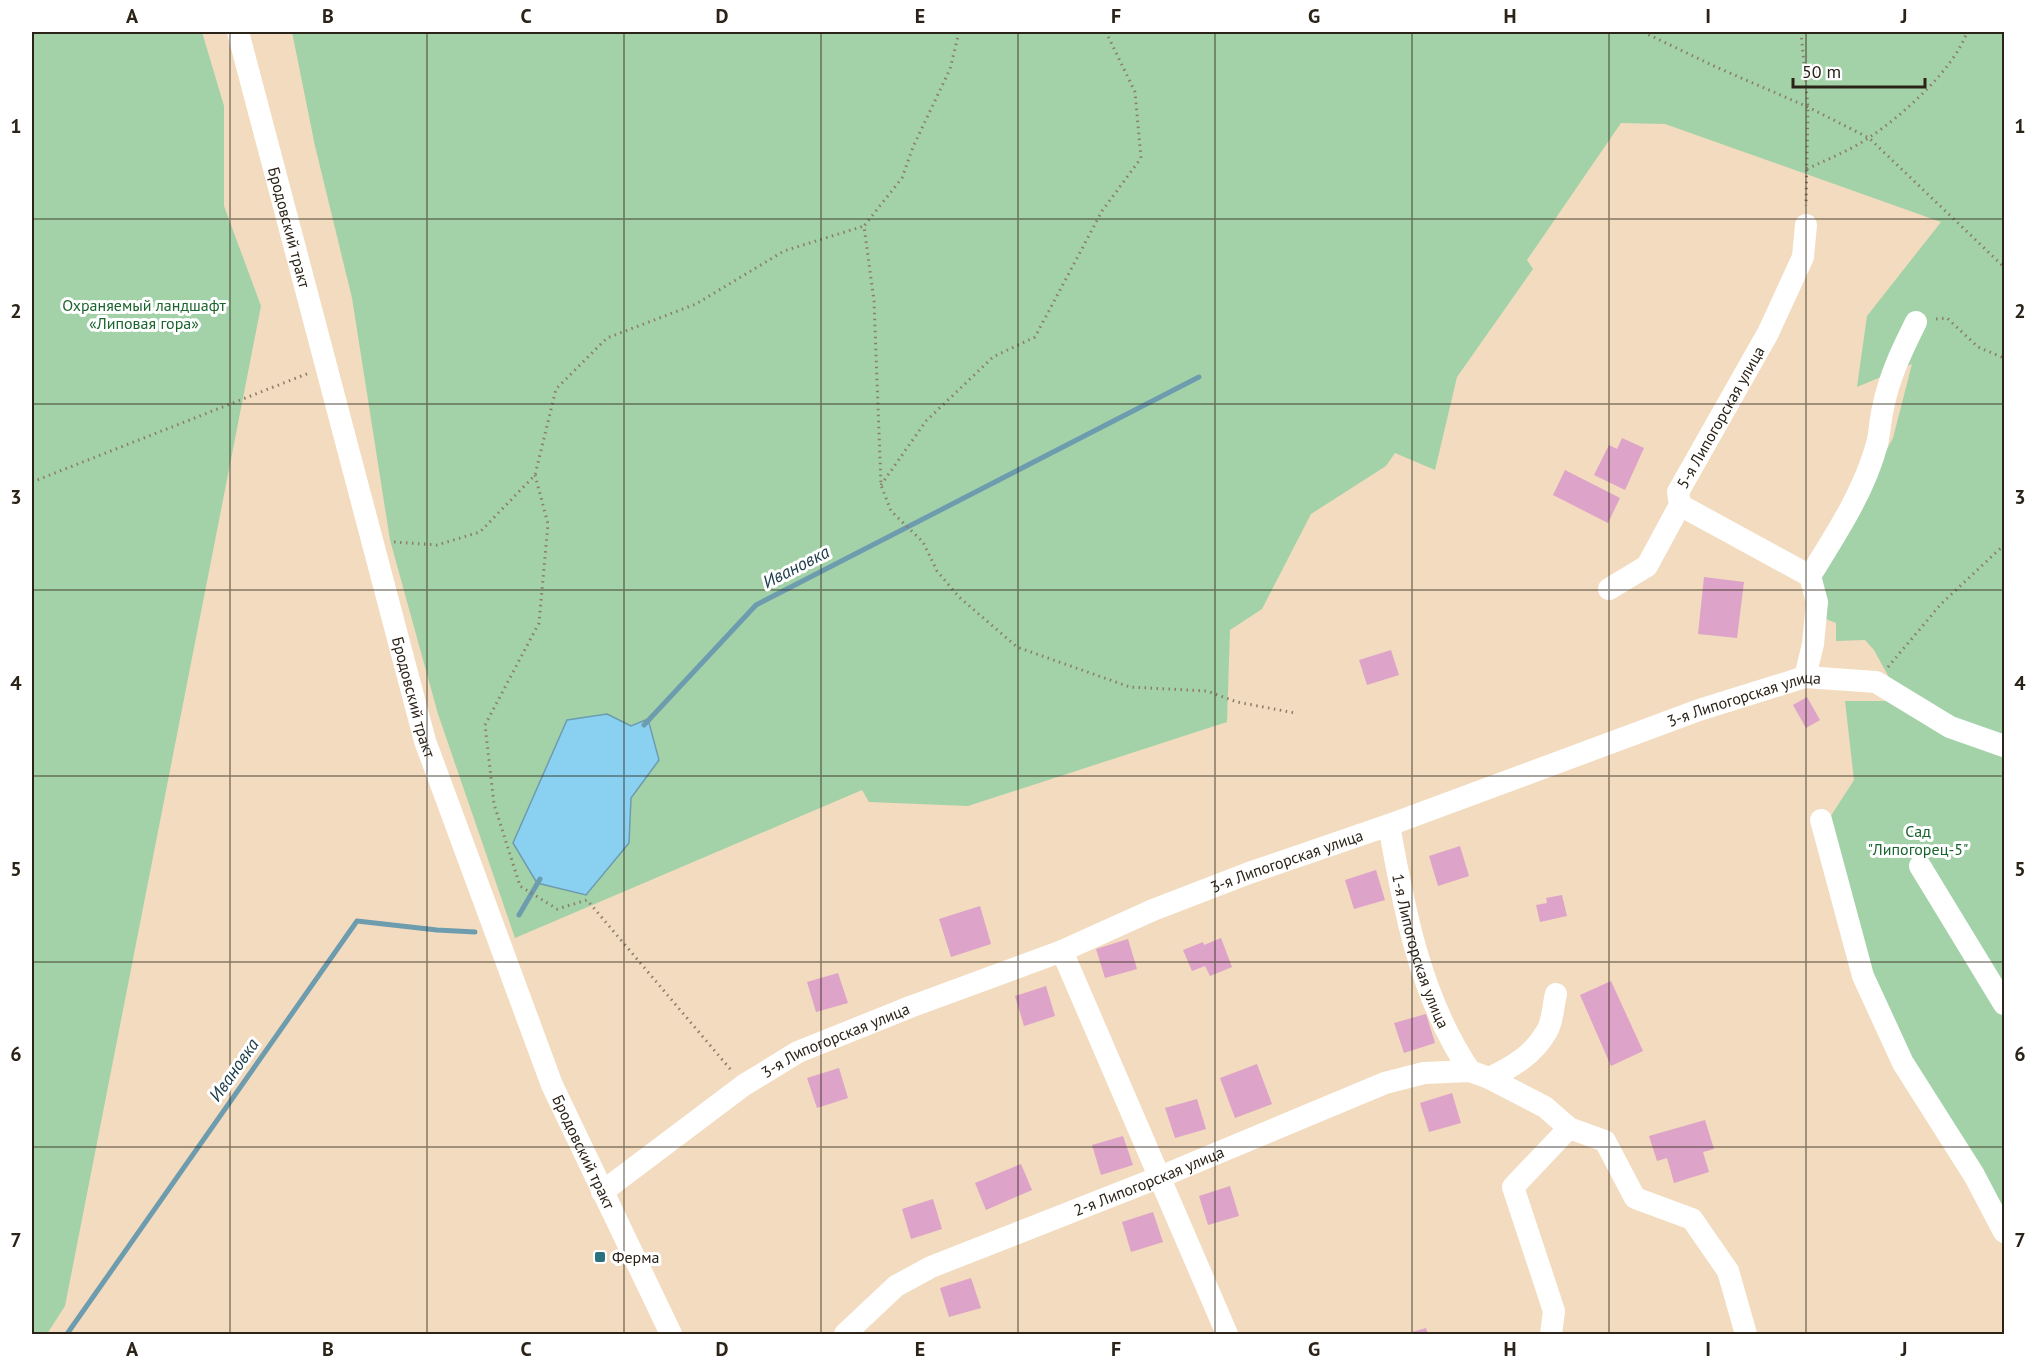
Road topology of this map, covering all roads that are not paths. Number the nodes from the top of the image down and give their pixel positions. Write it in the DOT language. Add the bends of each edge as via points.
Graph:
graph roads {
  1 [pos="238,32"];
  2 [pos="1806,225"];
  3 [pos="1916,322"];
  4 [pos="1680,505"];
  5 [pos="1810,576"];
  6 [pos="1609,589"];
  7 [pos="1805,677"];
  8 [pos="2004,746"];
  9 [pos="1821,820"];
  10 [pos="1389,825"];
  11 [pos="1920,866"];
  12 [pos="1062,951"];
  13 [pos="1556,994"];
  14 [pos="2004,1004"];
  15 [pos="1480,1075"];
  16 [pos="1569,1128"];
  17 [pos="1160,1177"];
  18 [pos="602,1192"];
  19 [pos="2004,1232"];
  20 [pos="1552,1333"];
  21 [pos="671,1335"];
  22 [pos="845,1335"];
  23 [pos="1227,1335"];
  24 [pos="1746,1335"];
  1 -- 18 [label="street, Бродовский тракт" via="425,741 552,1085"];
  2 -- 4 [label="street, 5-я Липогорская улица" via="1803,257 1768,333 1678,492"];
  3 -- 5 [label="street" via="1897,358 1877,444 1862,484"];
  4 -- 5 [label="street"];
  4 -- 6 [label="street, 5-я Липогорская улица" via="1647,566"];
  5 -- 7 [label="street" via="1817,602"];
  7 -- 8 [label="street, 3-я Липогорская улица" via="1876,682 1950,727"];
  7 -- 10 [label="street, 3-я Липогорская улица" via="1699,710"];
  9 -- 19 [label="street" via="1872,998 1903,1063 1974,1175"];
  10 -- 12 [label="street, 3-я Липогорская улица" via="1249,873"];
  10 -- 15 [label="street, 1-я Липогорская улица" via="1400,888 1435,1006 1457,1051"];
  11 -- 14 [label="street"];
  12 -- 17 [label="street"];
  12 -- 18 [label="street, 3-я Липогорская улица" via="798,1052 744,1085"];
  13 -- 15 [label="street" via="1548,1029 1531,1052 1512,1068"];
  15 -- 16 [label="street" via="1545,1107"];
  15 -- 17 [label="street, 2-я Липогорская улица" via="1424,1073 1385,1083"];
  16 -- 20 [label="street" via="1513,1187 1554,1311"];
  16 -- 24 [label="street" via="1605,1141 1635,1198 1692,1219 1728,1271"];
  17 -- 22 [label="street, 2-я Липогорская улица" via="931,1267 896,1286"];
  17 -- 23 [label="street"];
  18 -- 21 [label="street, Бродовский тракт"];
}
